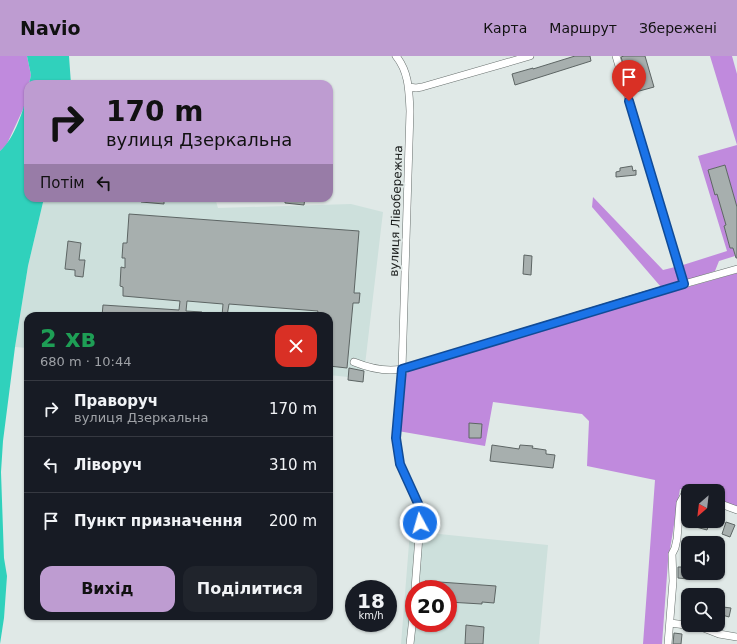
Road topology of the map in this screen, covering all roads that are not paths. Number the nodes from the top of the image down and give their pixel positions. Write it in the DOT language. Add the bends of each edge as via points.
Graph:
graph roads {
  1 [pos="396,56"];
  2 [pos="530,56"];
  3 [pos="616,56"];
  4 [pos="409,87"];
  5 [pos="737,269"];
  6 [pos="684,284"];
  7 [pos="354,362"];
  8 [pos="402,369"];
  9 [pos="681,502"];
  10 [pos="725,506"];
  11 [pos="737,510"];
  12 [pos="416,580"];
  13 [pos="670,623"];
  14 [pos="411,632"];
  15 [pos="737,637"];
  16 [pos="410,644"];
  17 [pos="668,644"];
  1 -- 4 [label="street, вулиця Лівобережна" via="404,67"];
  2 -- 4 [label="street" via="422,87"];
  3 -- 6 [label="street"];
  4 -- 8 [label="street, вулиця Лівобережна" via="410,135"];
  5 -- 6 [label="street"];
  6 -- 8 [label="street"];
  7 -- 8 [label="street" via="393,371"];
  8 -- 12 [label="street, вулиця Лівобережна" via="396,438 400,464 421,510"];
  9 -- 13 [label="street" via="677,538 672,554"];
  10 -- 11 [label="street"];
  13 -- 15 [label="street" via="701,627"];
  13 -- 17 [label="street"];
  14 -- 16 [label="street"];
}
